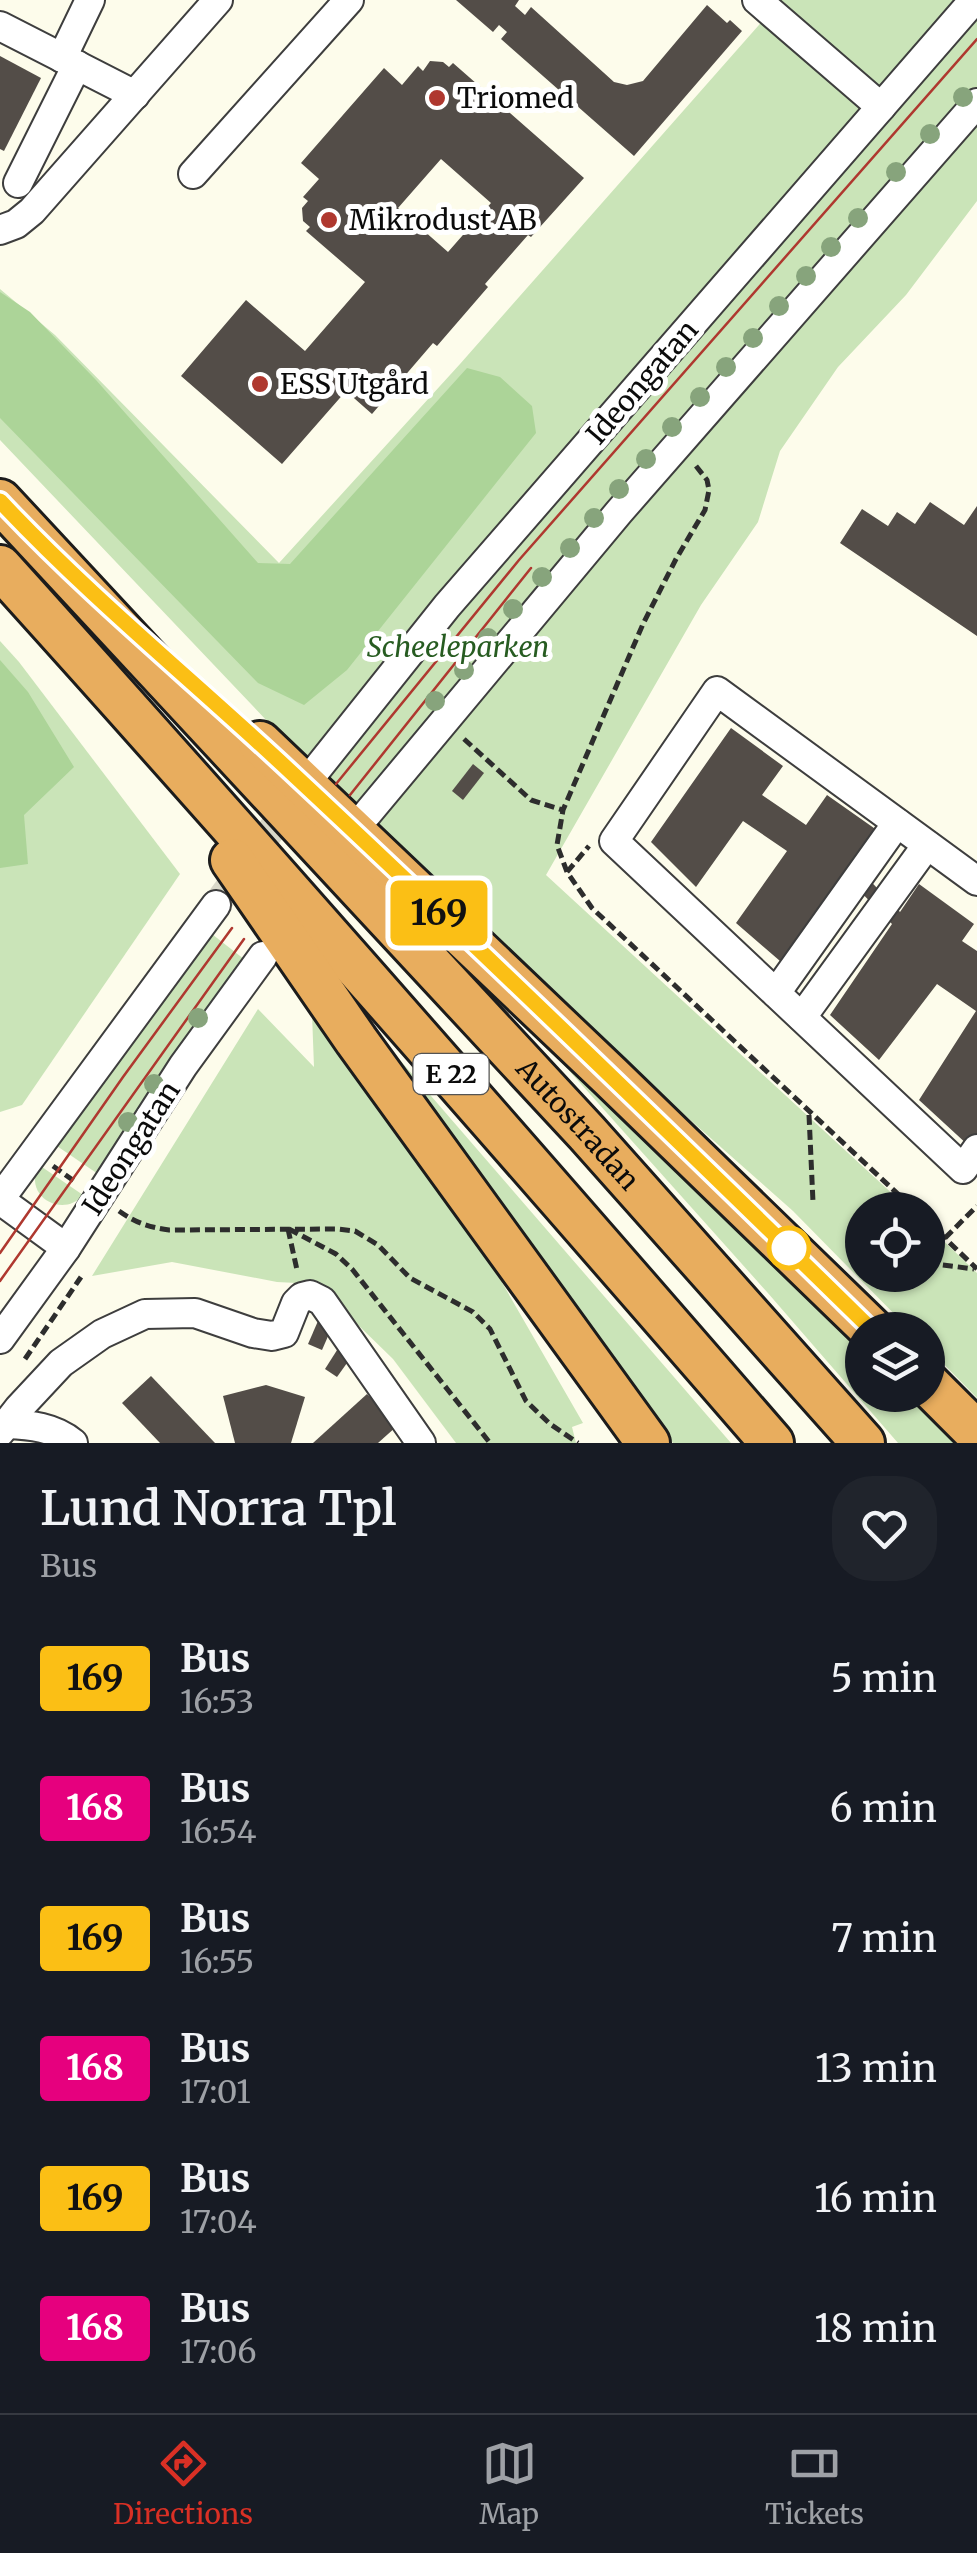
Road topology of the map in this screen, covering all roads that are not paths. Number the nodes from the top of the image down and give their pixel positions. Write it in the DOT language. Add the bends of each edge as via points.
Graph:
graph roads {
  1 [pos="90,0"];
  2 [pos="218,0"];
  3 [pos="350,0"];
  4 [pos="757,0"];
  5 [pos="974,0"];
  6 [pos="0,26"];
  7 [pos="70,62"];
  8 [pos="135,95"];
  9 [pos="977,103"];
  10 [pos="881,107"];
  11 [pos="194,174"];
  12 [pos="9,178"];
  13 [pos="46,196"];
  14 [pos="0,230"];
  15 [pos="0,501"];
  16 [pos="47,552"];
  17 [pos="0,567"];
  18 [pos="126,707"];
  19 [pos="317,769"];
  20 [pos="367,814"];
  21 [pos="898,823"];
  22 [pos="927,845"];
  23 [pos="977,881"];
  24 [pos="216,905"];
  25 [pos="262,956"];
  26 [pos="776,993"];
  27 [pos="802,1018"];
  28 [pos="977,1149"];
  29 [pos="0,1200"];
  30 [pos="66,1248"];
  31 [pos="853,1312"];
  32 [pos="0,1339"];
  33 [pos="945,1401"];
  34 [pos="4,1428"];
  35 [pos="977,1433"];
  36 [pos="72,1443"];
  37 [pos="421,1443"];
  38 [pos="648,1443"];
  39 [pos="772,1443"];
  40 [pos="863,1443"];
  1 -- 7 [label="street"];
  2 -- 8 [label="street"];
  3 -- 11 [label="street"];
  4 -- 10 [label="street"];
  5 -- 10 [label="street, Ideongatan"];
  6 -- 7 [label="street"];
  7 -- 8 [label="street"];
  7 -- 12 [label="street"];
  8 -- 13 [label="street"];
  9 -- 20 [label="street" via="619,512"];
  10 -- 19 [label="street, Ideongatan" via="447,606"];
  12 -- 13 [label="street"];
  13 -- 14 [label="street"];
  15 -- 16 [label="highway, Autostradan / E 22"];
  16 -- 31 [label="highway" via="344,822"];
  16 -- 40 [label="highway, Autostradan / E 22" via="573,1118"];
  17 -- 18 [label="highway, E 22"];
  18 -- 38 [label="highway" via="356,1040"];
  18 -- 39 [label="highway, E 22"];
  21 -- 22 [label="street"];
  21 -- 26 [label="street"];
  21 -- 26 [label="street" via="718,692 614,841"];
  22 -- 23 [label="street"];
  22 -- 27 [label="street"];
  24 -- 29 [label="street"];
  25 -- 30 [label="street, Ideongatan" via="183,1066 110,1205"];
  26 -- 27 [label="street"];
  27 -- 28 [label="street" via="963,1169"];
  29 -- 30 [label="street"];
  30 -- 32 [label="street, Ideongatan"];
  33 -- 35 [label="highway"];
  34 -- 36 [label="street" via="38,1426"];
  34 -- 37 [label="street" via="61,1363 146,1314 196,1313 272,1336 284,1333 296,1303 310,1295 322,1301"];
}
